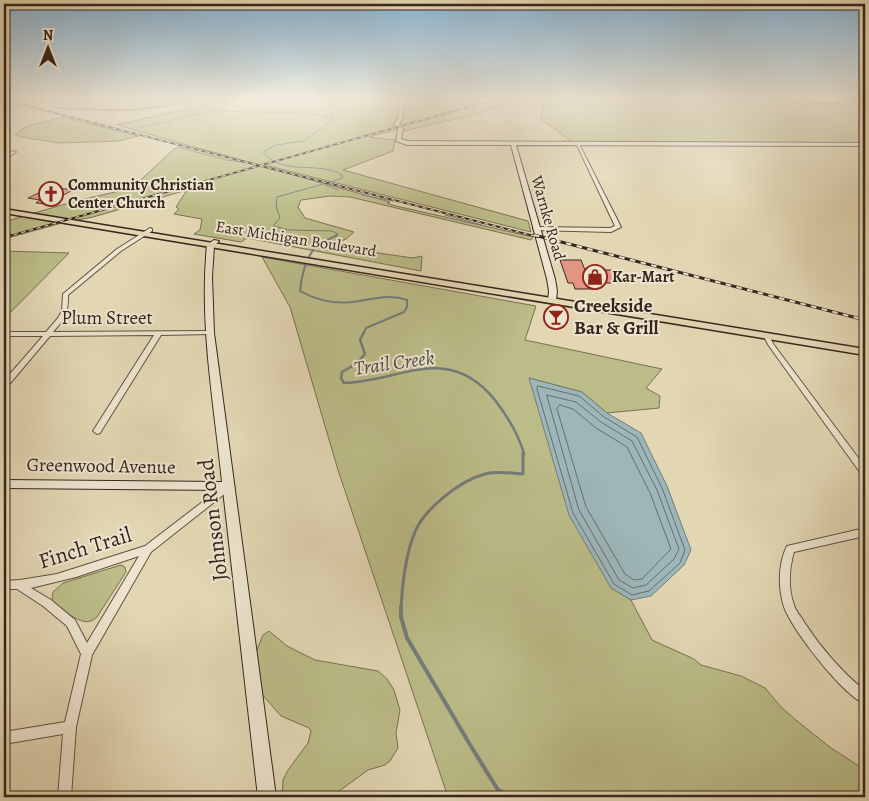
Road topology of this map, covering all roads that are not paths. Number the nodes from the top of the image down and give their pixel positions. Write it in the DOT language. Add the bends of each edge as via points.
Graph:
graph roads {
  1 [pos="399,136"];
  2 [pos="513,144"];
  3 [pos="577,144"];
  4 [pos="865,145"];
  5 [pos="14,152"];
  6 [pos="4,159"];
  7 [pos="4,207"];
  8 [pos="4,211"];
  9 [pos="536,229"];
  10 [pos="147,232"];
  11 [pos="214,243"];
  12 [pos="552,300"];
  13 [pos="210,333"];
  14 [pos="4,334"];
  15 [pos="49,334"];
  16 [pos="158,334"];
  17 [pos="766,335"];
  18 [pos="865,352"];
  19 [pos="4,386"];
  20 [pos="97,431"];
  21 [pos="865,473"];
  22 [pos="4,484"];
  23 [pos="229,486"];
  24 [pos="865,532"];
  25 [pos="148,549"];
  26 [pos="4,585"];
  27 [pos="20,586"];
  28 [pos="87,654"];
  29 [pos="865,698"];
  30 [pos="70,727"];
  31 [pos="4,738"];
  32 [pos="64,797"];
  33 [pos="267,797"];
  1 -- 2 [label="street" via="398,140 407,143"];
  2 -- 3 [label="street"];
  2 -- 9 [label="street, Warnke Road"];
  3 -- 4 [label="street"];
  3 -- 9 [label="street" via="618,227 611,230"];
  5 -- 6 [label="street"];
  7 -- 10 [label="main road, East Michigan Boulevard"];
  8 -- 10 [label="main road, East Michigan Boulevard"];
  9 -- 12 [label="street, Warnke Road" via="551,279"];
  10 -- 11 [label="main road, East Michigan Boulevard"];
  10 -- 15 [label="street" via="119,250 69,291 65,296 65,311"];
  11 -- 12 [label="main road, East Michigan Boulevard"];
  11 -- 13 [label="street, Johnson Road" via="208,277"];
  12 -- 17 [label="main road, East Michigan Boulevard"];
  13 -- 16 [label="street, Plum Street"];
  13 -- 23 [label="street, Johnson Road"];
  14 -- 15 [label="street, Plum Street"];
  15 -- 16 [label="street, Plum Street"];
  15 -- 19 [label="street"];
  16 -- 20 [label="street"];
  17 -- 18 [label="main road, East Michigan Boulevard"];
  17 -- 21 [label="street"];
  22 -- 23 [label="street, Greenwood Avenue"];
  23 -- 25 [label="street"];
  23 -- 33 [label="street, Johnson Road"];
  24 -- 29 [label="street" via="790,549 785,565 789,608 802,630 829,666"];
  25 -- 27 [label="street, Finch Trail" via="83,571"];
  25 -- 28 [label="street"];
  26 -- 27 [label="street, Finch Trail"];
  27 -- 28 [label="street" via="71,623"];
  28 -- 30 [label="street"];
  30 -- 31 [label="street"];
  30 -- 32 [label="street"];
}
